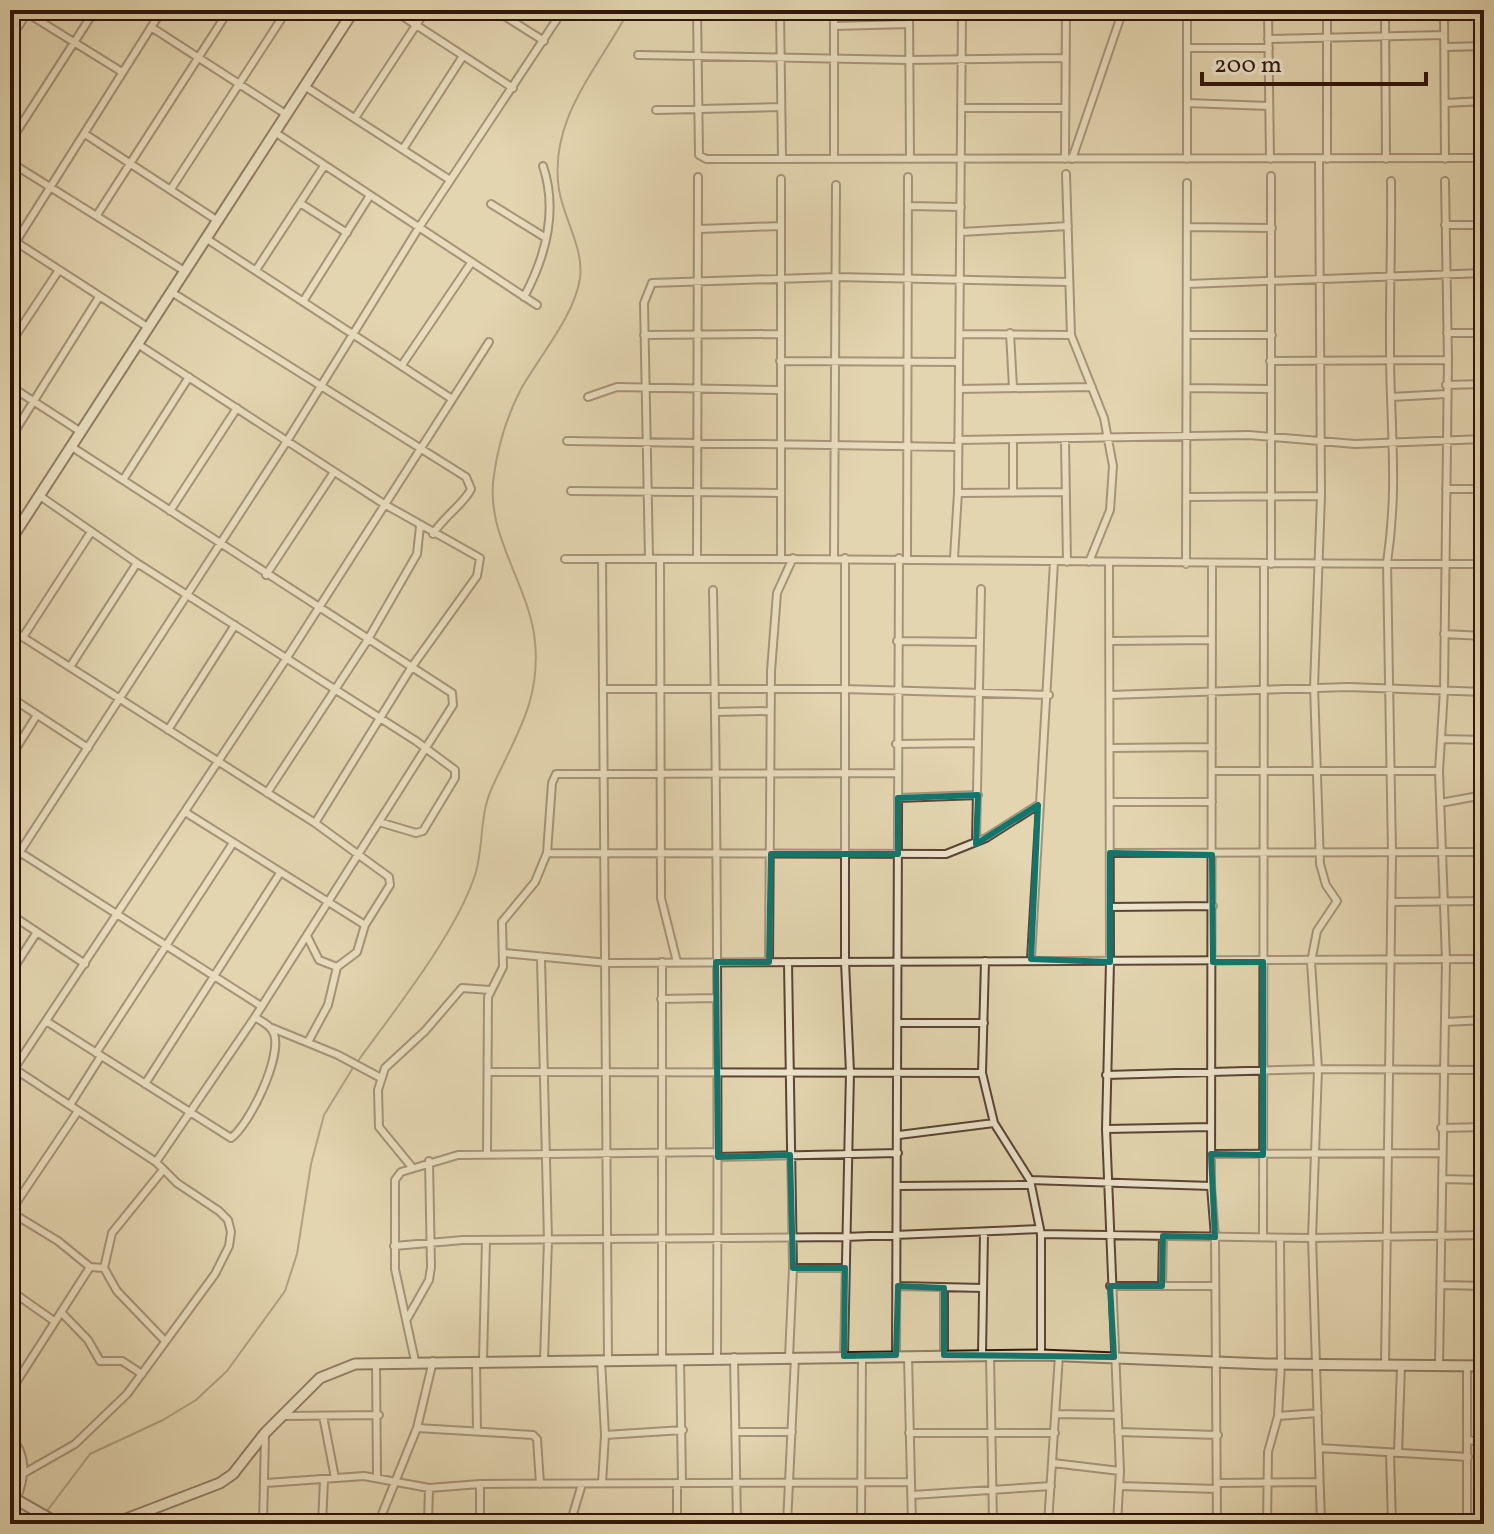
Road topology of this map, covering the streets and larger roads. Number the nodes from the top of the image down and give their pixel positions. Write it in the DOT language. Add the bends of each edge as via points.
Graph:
graph roads {
  1 [pos="95,10"];
  2 [pos="162,10"];
  3 [pos="229,10"];
  4 [pos="287,10"];
  5 [pos="354,10"];
  6 [pos="393,10"];
  7 [pos="426,10"];
  8 [pos="495,10"];
  9 [pos="563,10"];
  10 [pos="697,10"];
  11 [pos="780,10"];
  12 [pos="834,10"];
  13 [pos="909,10"];
  14 [pos="962,10"];
  15 [pos="1066,10"];
  16 [pos="1123,10"];
  17 [pos="1187,10"];
  18 [pos="1268,10"];
  19 [pos="1327,10"];
  20 [pos="1385,10"];
  21 [pos="1444,10"];
  22 [pos="28,11"];
  23 [pos="909,24"];
  24 [pos="416,25"];
  25 [pos="834,26"];
  26 [pos="151,27"];
  27 [pos="1444,35"];
  28 [pos="1386,37"];
  29 [pos="10,39"];
  30 [pos="1268,39"];
  31 [pos="1327,39"];
  32 [pos="544,41"];
  33 [pos="74,42"];
  34 [pos="1484,46"];
  35 [pos="1445,47"];
  36 [pos="1187,48"];
  37 [pos="1269,48"];
  38 [pos="638,55"];
  39 [pos="463,56"];
  40 [pos="698,57"];
  41 [pos="198,58"];
  42 [pos="779,58"];
  43 [pos="1064,58"];
  44 [pos="834,59"];
  45 [pos="962,59"];
  46 [pos="909,60"];
  47 [pos="122,72"];
  48 [pos="240,84"];
  49 [pos="306,87"];
  50 [pos="513,88"];
  51 [pos="1484,101"];
  52 [pos="1187,103"];
  53 [pos="1445,103"];
  54 [pos="1269,106"];
  55 [pos="780,107"];
  56 [pos="962,108"];
  57 [pos="1065,108"];
  58 [pos="697,109"];
  59 [pos="656,110"];
  60 [pos="287,115"];
  61 [pos="355,118"];
  62 [pos="276,133"];
  63 [pos="85,134"];
  64 [pos="10,142"];
  65 [pos="403,149"];
  66 [pos="782,158"];
  67 [pos="834,158"];
  68 [pos="1484,158"];
  69 [pos="910,159"];
  70 [pos="961,159"];
  71 [pos="1069,159"];
  72 [pos="1187,159"];
  73 [pos="1270,159"];
  74 [pos="1319,159"];
  75 [pos="1327,159"];
  76 [pos="1386,159"];
  77 [pos="1445,159"];
  78 [pos="10,162"];
  79 [pos="131,163"];
  80 [pos="324,166"];
  81 [pos="543,166"];
  82 [pos="1066,174"];
  83 [pos="1271,176"];
  84 [pos="698,177"];
  85 [pos="908,177"];
  86 [pos="781,179"];
  87 [pos="450,180"];
  88 [pos="1391,181"];
  89 [pos="1445,181"];
  90 [pos="1187,183"];
  91 [pos="836,185"];
  92 [pos="51,186"];
  93 [pos="171,189"];
  94 [pos="369,197"];
  95 [pos="300,203"];
  96 [pos="491,204"];
  97 [pos="908,206"];
  98 [pos="961,207"];
  99 [pos="97,215"];
  100 [pos="218,221"];
  101 [pos="1445,225"];
  102 [pos="1484,225"];
  103 [pos="780,226"];
  104 [pos="1068,226"];
  105 [pos="1188,227"];
  106 [pos="1272,228"];
  107 [pos="418,229"];
  108 [pos="699,229"];
  109 [pos="961,232"];
  110 [pos="347,233"];
  111 [pos="546,238"];
  112 [pos="207,239"];
  113 [pos="16,242"];
  114 [pos="10,251"];
  115 [pos="471,263"];
  116 [pos="59,270"];
  117 [pos="256,270"];
  118 [pos="186,272"];
  119 [pos="1484,273"];
  120 [pos="1446,274"];
  121 [pos="836,277"];
  122 [pos="1322,277"];
  123 [pos="1391,277"];
  124 [pos="779,278"];
  125 [pos="908,279"];
  126 [pos="960,279"];
  127 [pos="1272,281"];
  128 [pos="699,282"];
  129 [pos="1068,282"];
  130 [pos="1187,284"];
  131 [pos="173,293"];
  132 [pos="99,297"];
  133 [pos="524,297"];
  134 [pos="304,300"];
  135 [pos="537,305"];
  136 [pos="149,328"];
  137 [pos="354,333"];
  138 [pos="1010,333"];
  139 [pos="1447,333"];
  140 [pos="1484,333"];
  141 [pos="780,334"];
  142 [pos="960,334"];
  143 [pos="644,335"];
  144 [pos="697,335"];
  145 [pos="1071,335"];
  146 [pos="1188,335"];
  147 [pos="1272,335"];
  148 [pos="489,342"];
  149 [pos="10,344"];
  150 [pos="139,345"];
  151 [pos="1322,360"];
  152 [pos="1392,360"];
  153 [pos="1448,360"];
  154 [pos="780,361"];
  155 [pos="1270,361"];
  156 [pos="835,362"];
  157 [pos="908,362"];
  158 [pos="959,362"];
  159 [pos="402,365"];
  160 [pos="189,377"];
  161 [pos="1484,384"];
  162 [pos="1446,385"];
  163 [pos="10,386"];
  164 [pos="320,387"];
  165 [pos="647,387"];
  166 [pos="696,387"];
  167 [pos="1013,387"];
  168 [pos="1092,387"];
  169 [pos="1189,388"];
  170 [pos="959,389"];
  171 [pos="1270,389"];
  172 [pos="779,390"];
  173 [pos="1446,394"];
  174 [pos="588,397"];
  175 [pos="1391,397"];
  176 [pos="452,399"];
  177 [pos="34,402"];
  178 [pos="237,408"];
  179 [pos="81,432"];
  180 [pos="1272,436"];
  181 [pos="1187,437"];
  182 [pos="10,439"];
  183 [pos="1110,439"];
  184 [pos="1484,439"];
  185 [pos="1013,440"];
  186 [pos="1065,440"];
  187 [pos="1445,440"];
  188 [pos="287,441"];
  189 [pos="567,441"];
  190 [pos="649,441"];
  191 [pos="696,441"];
  192 [pos="1395,442"];
  193 [pos="780,443"];
  194 [pos="958,444"];
  195 [pos="1322,444"];
  196 [pos="834,445"];
  197 [pos="907,445"];
  198 [pos="72,447"];
  199 [pos="420,450"];
  200 [pos="334,472"];
  201 [pos="123,480"];
  202 [pos="1446,489"];
  203 [pos="1481,489"];
  204 [pos="571,491"];
  205 [pos="649,492"];
  206 [pos="1066,492"];
  207 [pos="696,493"];
  208 [pos="780,493"];
  209 [pos="958,493"];
  210 [pos="1013,493"];
  211 [pos="40,496"];
  212 [pos="1271,496"];
  213 [pos="1321,496"];
  214 [pos="1188,497"];
  215 [pos="384,504"];
  216 [pos="170,511"];
  217 [pos="420,526"];
  218 [pos="91,532"];
  219 [pos="433,534"];
  220 [pos="11,537"];
  221 [pos="219,544"];
  222 [pos="781,558"];
  223 [pos="793,558"];
  224 [pos="834,558"];
  225 [pos="845,558"];
  226 [pos="903,558"];
  227 [pos="954,558"];
  228 [pos="565,559"];
  229 [pos="602,559"];
  230 [pos="649,559"];
  231 [pos="660,559"];
  232 [pos="697,559"];
  233 [pos="1054,562"];
  234 [pos="1067,562"];
  235 [pos="1089,562"];
  236 [pos="137,563"];
  237 [pos="1109,563"];
  238 [pos="1212,563"];
  239 [pos="1319,563"];
  240 [pos="1387,563"];
  241 [pos="1186,564"];
  242 [pos="1267,564"];
  243 [pos="1444,564"];
  244 [pos="1482,564"];
  245 [pos="266,575"];
  246 [pos="981,589"];
  247 [pos="713,590"];
  248 [pos="186,594"];
  249 [pos="318,608"];
  250 [pos="235,625"];
  251 [pos="10,629"];
  252 [pos="1444,634"];
  253 [pos="1484,636"];
  254 [pos="23,637"];
  255 [pos="1212,640"];
  256 [pos="367,641"];
  257 [pos="897,641"];
  258 [pos="1110,641"];
  259 [pos="980,642"];
  260 [pos="286,659"];
  261 [pos="70,667"];
  262 [pos="411,668"];
  263 [pos="1314,687"];
  264 [pos="1389,687"];
  265 [pos="661,688"];
  266 [pos="714,688"];
  267 [pos="770,688"];
  268 [pos="604,689"];
  269 [pos="844,689"];
  270 [pos="897,690"];
  271 [pos="1444,690"];
  272 [pos="335,691"];
  273 [pos="1265,691"];
  274 [pos="1484,692"];
  275 [pos="979,693"];
  276 [pos="1212,693"];
  277 [pos="1049,695"];
  278 [pos="1110,695"];
  279 [pos="10,697"];
  280 [pos="120,699"];
  281 [pos="770,711"];
  282 [pos="715,712"];
  283 [pos="37,715"];
  284 [pos="380,719"];
  285 [pos="168,730"];
  286 [pos="1443,739"];
  287 [pos="1484,740"];
  288 [pos="978,743"];
  289 [pos="896,744"];
  290 [pos="1212,747"];
  291 [pos="88,748"];
  292 [pos="424,748"];
  293 [pos="1110,748"];
  294 [pos="10,758"];
  295 [pos="218,762"];
  296 [pos="1265,770"];
  297 [pos="1317,770"];
  298 [pos="1212,771"];
  299 [pos="1389,771"];
  300 [pos="1439,771"];
  301 [pos="845,772"];
  302 [pos="896,773"];
  303 [pos="716,774"];
  304 [pos="768,774"];
  305 [pos="605,775"];
  306 [pos="660,775"];
  307 [pos="267,793"];
  308 [pos="978,795"];
  309 [pos="1484,795"];
  310 [pos="898,798"];
  311 [pos="1110,802"];
  312 [pos="1212,802"];
  313 [pos="1440,803"];
  314 [pos="1038,805"];
  315 [pos="185,812"];
  316 [pos="379,822"];
  317 [pos="315,823"];
  318 [pos="976,842"];
  319 [pos="233,843"];
  320 [pos="10,846"];
  321 [pos="1443,851"];
  322 [pos="21,852"];
  323 [pos="1484,852"];
  324 [pos="360,853"];
  325 [pos="547,853"];
  326 [pos="718,853"];
  327 [pos="1110,853"];
  328 [pos="606,854"];
  329 [pos="661,854"];
  330 [pos="771,854"];
  331 [pos="898,854"];
  332 [pos="1392,854"];
  333 [pos="1212,855"];
  334 [pos="1265,855"];
  335 [pos="1320,855"];
  336 [pos="845,856"];
  337 [pos="10,867"];
  338 [pos="280,873"];
  339 [pos="1443,901"];
  340 [pos="1484,901"];
  341 [pos="1391,902"];
  342 [pos="328,904"];
  343 [pos="1213,906"];
  344 [pos="1110,907"];
  345 [pos="10,914"];
  346 [pos="117,914"];
  347 [pos="365,925"];
  348 [pos="37,932"];
  349 [pos="307,936"];
  350 [pos="166,946"];
  351 [pos="504,953"];
  352 [pos="541,959"];
  353 [pos="1031,959"];
  354 [pos="1484,959"];
  355 [pos="1390,960"];
  356 [pos="1446,960"];
  357 [pos="985,961"];
  358 [pos="662,962"];
  359 [pos="677,962"];
  360 [pos="716,962"];
  361 [pos="769,962"];
  362 [pos="788,962"];
  363 [pos="845,962"];
  364 [pos="899,962"];
  365 [pos="1110,962"];
  366 [pos="1213,962"];
  367 [pos="1263,962"];
  368 [pos="1311,962"];
  369 [pos="608,963"];
  370 [pos="85,964"];
  371 [pos="337,967"];
  372 [pos="10,974"];
  373 [pos="214,976"];
  374 [pos="490,990"];
  375 [pos="716,998"];
  376 [pos="661,999"];
  377 [pos="261,1006"];
  378 [pos="255,1017"];
  379 [pos="1484,1020"];
  380 [pos="46,1021"];
  381 [pos="1445,1022"];
  382 [pos="900,1023"];
  383 [pos="984,1023"];
  384 [pos="271,1027"];
  385 [pos="308,1042"];
  386 [pos="99,1055"];
  387 [pos="1318,1069"];
  388 [pos="11,1070"];
  389 [pos="1443,1070"];
  390 [pos="1484,1070"];
  391 [pos="604,1071"];
  392 [pos="900,1071"];
  393 [pos="1264,1071"];
  394 [pos="1389,1071"];
  395 [pos="488,1072"];
  396 [pos="543,1072"];
  397 [pos="662,1072"];
  398 [pos="715,1072"];
  399 [pos="791,1072"];
  400 [pos="850,1072"];
  401 [pos="1211,1072"];
  402 [pos="982,1073"];
  403 [pos="1106,1075"];
  404 [pos="381,1078"];
  405 [pos="145,1084"];
  406 [pos="70,1105"];
  407 [pos="78,1111"];
  408 [pos="191,1113"];
  409 [pos="994,1123"];
  410 [pos="1211,1127"];
  411 [pos="1484,1127"];
  412 [pos="1441,1128"];
  413 [pos="1106,1129"];
  414 [pos="899,1135"];
  415 [pos="662,1152"];
  416 [pos="847,1152"];
  417 [pos="898,1153"];
  418 [pos="1317,1153"];
  419 [pos="1442,1153"];
  420 [pos="487,1154"];
  421 [pos="544,1154"];
  422 [pos="604,1154"];
  423 [pos="718,1154"];
  424 [pos="1211,1154"];
  425 [pos="1390,1154"];
  426 [pos="790,1155"];
  427 [pos="1263,1155"];
  428 [pos="429,1161"];
  429 [pos="156,1162"];
  430 [pos="411,1166"];
  431 [pos="163,1170"];
  432 [pos="1442,1179"];
  433 [pos="1484,1180"];
  434 [pos="1031,1183"];
  435 [pos="1110,1184"];
  436 [pos="898,1186"];
  437 [pos="1211,1186"];
  438 [pos="11,1212"];
  439 [pos="984,1232"];
  440 [pos="1041,1232"];
  441 [pos="1110,1234"];
  442 [pos="899,1235"];
  443 [pos="1484,1235"];
  444 [pos="791,1236"];
  445 [pos="1163,1236"];
  446 [pos="1443,1236"];
  447 [pos="845,1237"];
  448 [pos="1215,1237"];
  449 [pos="1263,1237"];
  450 [pos="717,1238"];
  451 [pos="1280,1238"];
  452 [pos="1312,1238"];
  453 [pos="1386,1238"];
  454 [pos="662,1239"];
  455 [pos="486,1240"];
  456 [pos="548,1240"];
  457 [pos="607,1240"];
  458 [pos="433,1243"];
  459 [pos="394,1246"];
  460 [pos="90,1267"];
  461 [pos="104,1268"];
  462 [pos="793,1268"];
  463 [pos="845,1268"];
  464 [pos="1442,1285"];
  465 [pos="898,1286"];
  466 [pos="1110,1286"];
  467 [pos="1162,1286"];
  468 [pos="1215,1286"];
  469 [pos="1484,1286"];
  470 [pos="944,1288"];
  471 [pos="983,1288"];
  472 [pos="10,1292"];
  473 [pos="62,1313"];
  474 [pos="54,1321"];
  475 [pos="406,1321"];
  476 [pos="165,1341"];
  477 [pos="896,1355"];
  478 [pos="908,1355"];
  479 [pos="944,1355"];
  480 [pos="986,1355"];
  481 [pos="1041,1355"];
  482 [pos="1059,1355"];
  483 [pos="844,1356"];
  484 [pos="862,1356"];
  485 [pos="734,1357"];
  486 [pos="792,1357"];
  487 [pos="1114,1357"];
  488 [pos="680,1358"];
  489 [pos="717,1358"];
  490 [pos="662,1359"];
  491 [pos="544,1360"];
  492 [pos="604,1360"];
  493 [pos="415,1361"];
  494 [pos="433,1361"];
  495 [pos="480,1361"];
  496 [pos="376,1363"];
  497 [pos="1215,1363"];
  498 [pos="1281,1364"];
  499 [pos="1318,1364"];
  500 [pos="1385,1366"];
  501 [pos="1401,1366"];
  502 [pos="1439,1366"];
  503 [pos="1484,1366"];
  504 [pos="1467,1367"];
  505 [pos="142,1374"];
  506 [pos="10,1392"];
  507 [pos="1318,1413"];
  508 [pos="1056,1414"];
  509 [pos="379,1415"];
  510 [pos="1118,1415"];
  511 [pos="285,1416"];
  512 [pos="323,1416"];
  513 [pos="1278,1416"];
  514 [pos="417,1428"];
  515 [pos="683,1430"];
  516 [pos="477,1431"];
  517 [pos="737,1432"];
  518 [pos="792,1432"];
  519 [pos="989,1432"];
  520 [pos="1118,1432"];
  521 [pos="265,1433"];
  522 [pos="909,1433"];
  523 [pos="1055,1433"];
  524 [pos="605,1435"];
  525 [pos="1218,1435"];
  526 [pos="10,1436"];
  527 [pos="1469,1440"];
  528 [pos="1484,1443"];
  529 [pos="1319,1448"];
  530 [pos="1394,1453"];
  531 [pos="1468,1457"];
  532 [pos="1053,1463"];
  533 [pos="1120,1471"];
  534 [pos="26,1472"];
  535 [pos="377,1476"];
  536 [pos="335,1478"];
  537 [pos="395,1479"];
  538 [pos="324,1480"];
  539 [pos="861,1482"];
  540 [pos="911,1482"];
  541 [pos="1319,1482"];
  542 [pos="266,1483"];
  543 [pos="602,1483"];
  544 [pos="680,1483"];
  545 [pos="737,1483"];
  546 [pos="789,1483"];
  547 [pos="1268,1483"];
  548 [pos="480,1484"];
  549 [pos="540,1484"];
  550 [pos="582,1484"];
  551 [pos="1051,1486"];
  552 [pos="1120,1486"];
  553 [pos="1218,1486"];
  554 [pos="429,1488"];
  555 [pos="993,1491"];
  556 [pos="912,1495"];
  557 [pos="14,1497"];
  558 [pos="54,1522"];
  559 [pos="113,1524"];
  560 [pos="263,1524"];
  561 [pos="322,1524"];
  562 [pos="378,1524"];
  563 [pos="428,1524"];
  564 [pos="480,1524"];
  565 [pos="570,1524"];
  566 [pos="677,1524"];
  567 [pos="737,1524"];
  568 [pos="787,1524"];
  569 [pos="861,1524"];
  570 [pos="912,1524"];
  571 [pos="993,1524"];
  572 [pos="1048,1524"];
  573 [pos="1117,1524"];
  574 [pos="1217,1524"];
  575 [pos="1267,1524"];
  576 [pos="1321,1524"];
  577 [pos="1392,1524"];
  578 [pos="1467,1524"];
  1 -- 33 [label="street"];
  2 -- 26 [label="street"];
  3 -- 41 [label="street"];
  4 -- 48 [label="street"];
  5 -- 49 [label="street"];
  6 -- 24 [label="street"];
  7 -- 24 [label="street"];
  8 -- 32 [label="street"];
  9 -- 32 [label="street"];
  10 -- 40 [label="street"];
  11 -- 42 [label="street"];
  12 -- 25 [label="street"];
  13 -- 23 [label="street"];
  14 -- 45 [label="street"];
  15 -- 43 [label="street"];
  16 -- 71 [label="street"];
  17 -- 36 [label="street"];
  18 -- 30 [label="street"];
  19 -- 31 [label="street"];
  20 -- 28 [label="street"];
  21 -- 27 [label="street"];
  22 -- 29 [label="street"];
  22 -- 33 [label="street"];
  23 -- 25 [label="street"];
  23 -- 46 [label="street"];
  24 -- 39 [label="street"];
  24 -- 61 [label="street"];
  25 -- 44 [label="street"];
  26 -- 41 [label="street"];
  26 -- 47 [label="street"];
  27 -- 28 [label="street"];
  27 -- 35 [label="street"];
  28 -- 31 [label="street"];
  28 -- 76 [label="street"];
  30 -- 31 [label="street"];
  30 -- 37 [label="street"];
  31 -- 75 [label="street"];
  32 -- 50 [label="street"];
  33 -- 47 [label="street"];
  33 -- 64 [label="street"];
  34 -- 35 [label="street"];
  35 -- 53 [label="street"];
  36 -- 37 [label="street"];
  36 -- 52 [label="street"];
  37 -- 54 [label="street"];
  38 -- 40 [label="street"];
  39 -- 50 [label="street"];
  39 -- 65 [label="street"];
  40 -- 42 [label="street"];
  40 -- 58 [label="street"];
  41 -- 48 [label="street"];
  41 -- 79 [label="street"];
  42 -- 44 [label="street"];
  42 -- 55 [label="street"];
  43 -- 45 [label="street"];
  43 -- 57 [label="street"];
  44 -- 46 [label="street"];
  44 -- 67 [label="street"];
  45 -- 46 [label="street"];
  45 -- 56 [label="street"];
  46 -- 69 [label="street"];
  47 -- 63 [label="street"];
  48 -- 60 [label="street"];
  48 -- 93 [label="street"];
  49 -- 60 [label="street"];
  49 -- 61 [label="street"];
  50 -- 87 [label="street"];
  51 -- 53 [label="street"];
  52 -- 54 [label="street"];
  52 -- 72 [label="street"];
  53 -- 77 [label="street"];
  54 -- 73 [label="street"];
  55 -- 58 [label="street"];
  55 -- 66 [label="street"];
  56 -- 57 [label="street"];
  56 -- 70 [label="street"];
  57 -- 71 [label="street"];
  58 -- 59 [label="street"];
  58 -- 66 [label="street" via="701,158"];
  60 -- 62 [label="street"];
  61 -- 65 [label="street"];
  62 -- 80 [label="street"];
  62 -- 100 [label="street"];
  63 -- 79 [label="street"];
  63 -- 92 [label="street"];
  65 -- 87 [label="street"];
  66 -- 67 [label="street"];
  67 -- 69 [label="street"];
  68 -- 77 [label="street"];
  69 -- 70 [label="street"];
  70 -- 71 [label="street"];
  70 -- 98 [label="street"];
  71 -- 72 [label="street"];
  72 -- 73 [label="street"];
  73 -- 74 [label="street"];
  74 -- 75 [label="street"];
  74 -- 122 [label="street"];
  75 -- 76 [label="street"];
  76 -- 77 [label="street"];
  78 -- 92 [label="street"];
  79 -- 93 [label="street"];
  79 -- 99 [label="street"];
  80 -- 94 [label="street"];
  80 -- 95 [label="street"];
  81 -- 111 [label="street" via="551,200"];
  82 -- 104 [label="street"];
  83 -- 106 [label="street"];
  84 -- 108 [label="street"];
  85 -- 97 [label="street"];
  86 -- 103 [label="street"];
  87 -- 107 [label="street"];
  88 -- 123 [label="street"];
  89 -- 101 [label="street"];
  90 -- 105 [label="street"];
  91 -- 121 [label="street"];
  92 -- 99 [label="street"];
  92 -- 113 [label="street"];
  93 -- 100 [label="street"];
  94 -- 107 [label="street"];
  94 -- 110 [label="street"];
  95 -- 110 [label="street"];
  95 -- 117 [label="street"];
  96 -- 111 [label="street"];
  97 -- 98 [label="street"];
  97 -- 125 [label="street"];
  98 -- 109 [label="street"];
  99 -- 118 [label="street"];
  100 -- 112 [label="street"];
  101 -- 102 [label="street"];
  101 -- 120 [label="street"];
  103 -- 108 [label="street"];
  103 -- 124 [label="street"];
  104 -- 109 [label="street"];
  104 -- 129 [label="street"];
  105 -- 106 [label="street"];
  105 -- 130 [label="street"];
  106 -- 127 [label="street"];
  107 -- 115 [label="street"];
  107 -- 137 [label="street"];
  108 -- 128 [label="street"];
  109 -- 126 [label="street"];
  110 -- 134 [label="street"];
  111 -- 133 [label="street"];
  112 -- 117 [label="street"];
  112 -- 118 [label="street"];
  113 -- 114 [label="street"];
  113 -- 116 [label="street"];
  115 -- 133 [label="street"];
  115 -- 159 [label="street"];
  116 -- 132 [label="street"];
  116 -- 149 [label="street"];
  117 -- 134 [label="street"];
  118 -- 131 [label="street"];
  119 -- 120 [label="street"];
  120 -- 123 [label="street"];
  120 -- 139 [label="street"];
  121 -- 124 [label="street"];
  121 -- 125 [label="street"];
  121 -- 156 [label="street"];
  122 -- 123 [label="street"];
  122 -- 127 [label="street"];
  122 -- 151 [label="street"];
  123 -- 152 [label="street"];
  124 -- 128 [label="street"];
  124 -- 141 [label="street"];
  125 -- 126 [label="street"];
  125 -- 157 [label="street"];
  126 -- 129 [label="street"];
  126 -- 142 [label="street"];
  127 -- 130 [label="street"];
  127 -- 147 [label="street"];
  128 -- 143 [label="street" via="652,283 644,303"];
  128 -- 144 [label="street"];
  129 -- 145 [label="street"];
  130 -- 146 [label="street"];
  131 -- 136 [label="street"];
  131 -- 164 [label="street"];
  132 -- 136 [label="street"];
  132 -- 177 [label="street"];
  133 -- 135 [label="street"];
  134 -- 137 [label="street"];
  136 -- 150 [label="street"];
  137 -- 159 [label="street"];
  137 -- 164 [label="street"];
  138 -- 142 [label="street"];
  138 -- 145 [label="street"];
  138 -- 167 [label="street"];
  139 -- 140 [label="street"];
  139 -- 153 [label="street"];
  141 -- 144 [label="street"];
  141 -- 154 [label="street"];
  142 -- 158 [label="street"];
  143 -- 144 [label="street"];
  143 -- 165 [label="street"];
  144 -- 166 [label="street"];
  145 -- 168 [label="street"];
  146 -- 147 [label="street"];
  146 -- 169 [label="street"];
  147 -- 155 [label="street"];
  148 -- 176 [label="street"];
  150 -- 160 [label="street"];
  150 -- 179 [label="street"];
  151 -- 152 [label="street"];
  151 -- 155 [label="street"];
  151 -- 195 [label="street"];
  152 -- 153 [label="street"];
  152 -- 175 [label="street"];
  153 -- 162 [label="street"];
  154 -- 156 [label="street"];
  154 -- 172 [label="street"];
  155 -- 171 [label="street"];
  156 -- 157 [label="street"];
  156 -- 196 [label="street"];
  157 -- 158 [label="street"];
  157 -- 197 [label="street"];
  158 -- 170 [label="street"];
  159 -- 176 [label="street"];
  160 -- 178 [label="street"];
  160 -- 201 [label="street"];
  161 -- 162 [label="street"];
  162 -- 173 [label="street"];
  163 -- 177 [label="street"];
  164 -- 188 [label="street"];
  164 -- 199 [label="street"];
  165 -- 166 [label="street"];
  165 -- 174 [label="street" via="617,387"];
  165 -- 190 [label="street"];
  166 -- 172 [label="street"];
  166 -- 191 [label="street"];
  167 -- 168 [label="street"];
  167 -- 170 [label="street"];
  168 -- 183 [label="street"];
  169 -- 171 [label="street"];
  169 -- 181 [label="street"];
  170 -- 194 [label="street"];
  171 -- 180 [label="street"];
  172 -- 193 [label="street"];
  173 -- 175 [label="street"];
  173 -- 187 [label="street"];
  175 -- 192 [label="street"];
  176 -- 199 [label="street"];
  177 -- 179 [label="street"];
  177 -- 182 [label="street"];
  178 -- 188 [label="street"];
  178 -- 216 [label="street"];
  179 -- 198 [label="street"];
  180 -- 181 [label="street"];
  180 -- 195 [label="street"];
  180 -- 212 [label="street"];
  181 -- 183 [label="street"];
  181 -- 214 [label="street"];
  183 -- 186 [label="street"];
  183 -- 235 [label="street" via="1110,510"];
  184 -- 187 [label="street"];
  185 -- 186 [label="street"];
  185 -- 194 [label="street"];
  185 -- 210 [label="street"];
  186 -- 206 [label="street"];
  187 -- 192 [label="street"];
  187 -- 202 [label="street"];
  188 -- 200 [label="street"];
  188 -- 221 [label="street"];
  189 -- 190 [label="street"];
  190 -- 191 [label="street"];
  190 -- 205 [label="street"];
  191 -- 193 [label="street"];
  191 -- 207 [label="street"];
  192 -- 195 [label="street"];
  192 -- 240 [label="street" via="1394,521"];
  193 -- 196 [label="street"];
  193 -- 208 [label="street"];
  194 -- 197 [label="street"];
  194 -- 209 [label="street"];
  195 -- 213 [label="street"];
  196 -- 197 [label="street"];
  196 -- 224 [label="street"];
  197 -- 226 [label="street"];
  198 -- 201 [label="street"];
  198 -- 211 [label="street"];
  199 -- 215 [label="street"];
  199 -- 219 [label="street" via="466,477 471,489"];
  200 -- 215 [label="street"];
  200 -- 245 [label="street"];
  201 -- 216 [label="street"];
  202 -- 203 [label="street"];
  202 -- 243 [label="street"];
  203 -- 244 [label="street"];
  204 -- 205 [label="street"];
  205 -- 207 [label="street"];
  205 -- 230 [label="street"];
  206 -- 210 [label="street"];
  206 -- 234 [label="street"];
  207 -- 208 [label="street"];
  207 -- 232 [label="street"];
  208 -- 222 [label="street"];
  209 -- 210 [label="street"];
  209 -- 227 [label="street"];
  211 -- 218 [label="street"];
  211 -- 220 [label="street"];
  212 -- 213 [label="street"];
  212 -- 214 [label="street"];
  212 -- 242 [label="street"];
  213 -- 239 [label="street"];
  214 -- 241 [label="street"];
  215 -- 217 [label="street"];
  215 -- 249 [label="street"];
  216 -- 221 [label="street"];
  217 -- 219 [label="street"];
  217 -- 256 [label="street" via="417,554"];
  218 -- 236 [label="street"];
  218 -- 254 [label="street"];
  219 -- 262 [label="street" via="474,553 480,565"];
  221 -- 245 [label="street"];
  221 -- 248 [label="street"];
  222 -- 223 [label="street"];
  222 -- 232 [label="street"];
  223 -- 224 [label="street"];
  223 -- 267 [label="street" via="777,593"];
  224 -- 225 [label="street"];
  225 -- 226 [label="street"];
  225 -- 269 [label="street"];
  226 -- 227 [label="street"];
  226 -- 257 [label="street"];
  227 -- 233 [label="street"];
  228 -- 229 [label="street"];
  229 -- 230 [label="street"];
  229 -- 268 [label="street"];
  230 -- 231 [label="street"];
  231 -- 232 [label="street"];
  231 -- 265 [label="street"];
  233 -- 234 [label="street"];
  233 -- 277 [label="street"];
  234 -- 235 [label="street"];
  235 -- 237 [label="street"];
  236 -- 248 [label="street"];
  236 -- 261 [label="street"];
  237 -- 241 [label="street"];
  237 -- 258 [label="street"];
  238 -- 241 [label="street"];
  238 -- 242 [label="street"];
  238 -- 255 [label="street"];
  239 -- 240 [label="street"];
  239 -- 242 [label="street"];
  239 -- 263 [label="street"];
  240 -- 243 [label="street"];
  240 -- 264 [label="street"];
  242 -- 273 [label="street"];
  243 -- 244 [label="street"];
  243 -- 252 [label="street"];
  245 -- 249 [label="street"];
  246 -- 259 [label="street"];
  247 -- 266 [label="street"];
  248 -- 250 [label="street"];
  248 -- 280 [label="street"];
  249 -- 256 [label="street"];
  249 -- 260 [label="street"];
  250 -- 260 [label="street"];
  250 -- 285 [label="street"];
  251 -- 254 [label="street"];
  252 -- 253 [label="street"];
  252 -- 271 [label="street"];
  254 -- 261 [label="street"];
  255 -- 258 [label="street"];
  255 -- 276 [label="street"];
  256 -- 262 [label="street"];
  256 -- 272 [label="street"];
  257 -- 259 [label="street"];
  257 -- 270 [label="street"];
  258 -- 278 [label="street"];
  259 -- 275 [label="street"];
  260 -- 272 [label="street"];
  260 -- 295 [label="street"];
  261 -- 280 [label="street"];
  262 -- 284 [label="street"];
  262 -- 292 [label="street" via="454,698"];
  263 -- 264 [label="street"];
  263 -- 273 [label="street"];
  263 -- 297 [label="street"];
  264 -- 271 [label="street"];
  264 -- 299 [label="street"];
  265 -- 266 [label="street"];
  265 -- 268 [label="street"];
  265 -- 306 [label="street"];
  266 -- 267 [label="street"];
  266 -- 282 [label="street"];
  267 -- 269 [label="street"];
  267 -- 281 [label="street"];
  268 -- 305 [label="street"];
  269 -- 270 [label="street"];
  269 -- 301 [label="street"];
  270 -- 275 [label="street"];
  270 -- 289 [label="street"];
  271 -- 274 [label="street"];
  271 -- 286 [label="street"];
  272 -- 284 [label="street"];
  272 -- 307 [label="street"];
  273 -- 276 [label="street"];
  273 -- 296 [label="street"];
  275 -- 277 [label="street"];
  275 -- 288 [label="street"];
  276 -- 278 [label="street"];
  276 -- 290 [label="street"];
  277 -- 314 [label="street"];
  278 -- 293 [label="street"];
  279 -- 283 [label="street"];
  280 -- 285 [label="street"];
  280 -- 291 [label="street"];
  281 -- 282 [label="street"];
  281 -- 304 [label="street"];
  282 -- 303 [label="street"];
  283 -- 291 [label="street"];
  283 -- 294 [label="street"];
  284 -- 292 [label="street"];
  284 -- 317 [label="street"];
  285 -- 295 [label="street"];
  286 -- 287 [label="street"];
  286 -- 300 [label="street"];
  288 -- 289 [label="street"];
  288 -- 308 [label="street"];
  289 -- 302 [label="street"];
  290 -- 293 [label="street"];
  290 -- 298 [label="street"];
  291 -- 322 [label="street"];
  292 -- 316 [label="street"];
  292 -- 316 [label="street" via="456,774 423,831"];
  293 -- 311 [label="street"];
  295 -- 307 [label="street"];
  295 -- 315 [label="street"];
  296 -- 297 [label="street"];
  296 -- 298 [label="street"];
  296 -- 334 [label="street"];
  297 -- 299 [label="street"];
  297 -- 335 [label="street"];
  298 -- 312 [label="street"];
  299 -- 300 [label="street"];
  299 -- 332 [label="street"];
  300 -- 313 [label="street"];
  301 -- 302 [label="street"];
  301 -- 304 [label="street"];
  301 -- 336 [label="street"];
  302 -- 310 [label="street"];
  303 -- 304 [label="street"];
  303 -- 306 [label="street"];
  303 -- 326 [label="street"];
  304 -- 330 [label="street"];
  305 -- 306 [label="street"];
  305 -- 325 [label="street" via="553,777"];
  305 -- 328 [label="street"];
  306 -- 329 [label="street"];
  307 -- 317 [label="street"];
  308 -- 310 [label="street"];
  308 -- 318 [label="street"];
  309 -- 313 [label="street"];
  310 -- 331 [label="street"];
  311 -- 312 [label="street"];
  311 -- 327 [label="street"];
  312 -- 333 [label="street"];
  313 -- 321 [label="street"];
  314 -- 318 [label="street"];
  314 -- 353 [label="street"];
  315 -- 319 [label="street"];
  315 -- 346 [label="street"];
  316 -- 324 [label="street"];
  317 -- 324 [label="street"];
  318 -- 331 [label="street" via="946,854"];
  319 -- 338 [label="street"];
  319 -- 350 [label="street"];
  320 -- 322 [label="street"];
  321 -- 323 [label="street"];
  321 -- 332 [label="street"];
  321 -- 339 [label="street"];
  322 -- 337 [label="street"];
  322 -- 346 [label="street"];
  324 -- 342 [label="street"];
  324 -- 347 [label="street" via="391,880"];
  325 -- 328 [label="street"];
  325 -- 351 [label="street" via="535,882 502,922"];
  326 -- 329 [label="street"];
  326 -- 330 [label="street"];
  326 -- 360 [label="street"];
  327 -- 333 [label="street"];
  327 -- 344 [label="street"];
  328 -- 329 [label="street"];
  328 -- 369 [label="street"];
  329 -- 359 [label="street" via="661,898"];
  330 -- 336 [label="street"];
  330 -- 361 [label="street"];
  331 -- 336 [label="street"];
  331 -- 364 [label="street"];
  332 -- 335 [label="street"];
  332 -- 341 [label="street"];
  333 -- 334 [label="street"];
  333 -- 343 [label="street"];
  334 -- 335 [label="street"];
  334 -- 367 [label="street"];
  335 -- 368 [label="street" via="1322,876 1337,901 1317,931"];
  336 -- 363 [label="street"];
  338 -- 342 [label="street"];
  338 -- 373 [label="street"];
  339 -- 340 [label="street"];
  339 -- 341 [label="street"];
  339 -- 356 [label="street"];
  341 -- 355 [label="street"];
  342 -- 347 [label="street"];
  342 -- 349 [label="street"];
  343 -- 344 [label="street"];
  343 -- 366 [label="street"];
  344 -- 365 [label="street"];
  345 -- 348 [label="street"];
  346 -- 350 [label="street"];
  346 -- 370 [label="street"];
  347 -- 371 [label="street" via="357,952"];
  348 -- 370 [label="street"];
  348 -- 372 [label="street"];
  349 -- 371 [label="street" via="319,960"];
  349 -- 377 [label="street"];
  350 -- 373 [label="street"];
  350 -- 386 [label="street"];
  351 -- 352 [label="street"];
  351 -- 374 [label="street" via="503,967"];
  352 -- 369 [label="street"];
  352 -- 396 [label="street"];
  353 -- 357 [label="street"];
  353 -- 365 [label="street"];
  354 -- 356 [label="street"];
  355 -- 356 [label="street"];
  355 -- 368 [label="street"];
  355 -- 394 [label="street"];
  356 -- 381 [label="street"];
  357 -- 364 [label="street"];
  357 -- 383 [label="street"];
  358 -- 359 [label="street"];
  358 -- 369 [label="street"];
  358 -- 376 [label="street"];
  359 -- 360 [label="street"];
  360 -- 361 [label="street"];
  360 -- 375 [label="street"];
  361 -- 362 [label="street"];
  362 -- 363 [label="street"];
  362 -- 399 [label="street"];
  363 -- 364 [label="street"];
  363 -- 400 [label="street"];
  364 -- 382 [label="street"];
  365 -- 366 [label="street"];
  365 -- 403 [label="street"];
  366 -- 367 [label="street"];
  366 -- 401 [label="street"];
  367 -- 368 [label="street"];
  367 -- 393 [label="street"];
  368 -- 387 [label="street"];
  369 -- 391 [label="street"];
  370 -- 380 [label="street"];
  371 -- 385 [label="street" via="328,1005"];
  373 -- 377 [label="street"];
  373 -- 405 [label="street"];
  374 -- 395 [label="street"];
  374 -- 404 [label="street" via="462,988"];
  375 -- 376 [label="street"];
  375 -- 398 [label="street"];
  376 -- 397 [label="street"];
  377 -- 378 [label="street"];
  378 -- 384 [label="street"];
  378 -- 408 [label="street"];
  379 -- 381 [label="street"];
  380 -- 386 [label="street"];
  380 -- 388 [label="street"];
  381 -- 389 [label="street"];
  382 -- 383 [label="street"];
  382 -- 392 [label="street"];
  383 -- 402 [label="street"];
  384 -- 385 [label="street"];
  384 -- 408 [label="street" via="271,1070 235,1136 227,1137"];
  385 -- 404 [label="street"];
  386 -- 405 [label="street"];
  386 -- 406 [label="street"];
  387 -- 393 [label="street"];
  387 -- 394 [label="street"];
  387 -- 418 [label="street"];
  388 -- 406 [label="street"];
  389 -- 390 [label="street"];
  389 -- 394 [label="street"];
  389 -- 412 [label="street"];
  391 -- 396 [label="street"];
  391 -- 397 [label="street"];
  391 -- 422 [label="street"];
  392 -- 400 [label="street"];
  392 -- 402 [label="street"];
  392 -- 414 [label="street"];
  393 -- 401 [label="street"];
  393 -- 427 [label="street"];
  394 -- 425 [label="street"];
  395 -- 396 [label="street"];
  395 -- 420 [label="street"];
  396 -- 421 [label="street"];
  397 -- 398 [label="street"];
  397 -- 415 [label="street"];
  398 -- 399 [label="street"];
  398 -- 423 [label="street"];
  399 -- 400 [label="street"];
  399 -- 426 [label="street"];
  400 -- 416 [label="street"];
  401 -- 403 [label="street"];
  401 -- 410 [label="street"];
  402 -- 409 [label="street"];
  403 -- 413 [label="street"];
  404 -- 430 [label="street" via="379,1127"];
  405 -- 408 [label="street"];
  406 -- 407 [label="street"];
  407 -- 429 [label="street"];
  407 -- 438 [label="street"];
  408 -- 429 [label="street"];
  409 -- 414 [label="street"];
  409 -- 434 [label="street"];
  410 -- 413 [label="street"];
  410 -- 424 [label="street"];
  411 -- 412 [label="street"];
  412 -- 419 [label="street"];
  413 -- 435 [label="street"];
  414 -- 417 [label="street"];
  415 -- 422 [label="street"];
  415 -- 423 [label="street"];
  415 -- 454 [label="street"];
  416 -- 417 [label="street"];
  416 -- 426 [label="street"];
  416 -- 447 [label="street"];
  417 -- 436 [label="street"];
  418 -- 425 [label="street"];
  418 -- 427 [label="street"];
  418 -- 452 [label="street"];
  419 -- 425 [label="street"];
  419 -- 432 [label="street"];
  420 -- 421 [label="street"];
  420 -- 428 [label="street"];
  421 -- 422 [label="street"];
  421 -- 456 [label="street"];
  422 -- 457 [label="street"];
  423 -- 426 [label="street"];
  423 -- 450 [label="street"];
  424 -- 427 [label="street"];
  424 -- 437 [label="street"];
  425 -- 453 [label="street"];
  426 -- 444 [label="street"];
  427 -- 449 [label="street"];
  428 -- 430 [label="street"];
  428 -- 458 [label="street"];
  429 -- 431 [label="street"];
  430 -- 459 [label="street" via="395,1180"];
  431 -- 461 [label="street" via="112,1233"];
  431 -- 476 [label="street" via="219,1211 231,1232 215,1274"];
  432 -- 433 [label="street"];
  432 -- 446 [label="street"];
  434 -- 435 [label="street"];
  434 -- 436 [label="street"];
  434 -- 440 [label="street"];
  435 -- 437 [label="street"];
  435 -- 441 [label="street"];
  436 -- 442 [label="street"];
  437 -- 448 [label="street"];
  438 -- 460 [label="street"];
  439 -- 440 [label="street"];
  439 -- 442 [label="street"];
  439 -- 471 [label="street"];
  440 -- 441 [label="street"];
  440 -- 481 [label="street"];
  441 -- 445 [label="street"];
  441 -- 466 [label="street"];
  442 -- 447 [label="street"];
  442 -- 465 [label="street"];
  443 -- 446 [label="street"];
  444 -- 447 [label="street"];
  444 -- 450 [label="street"];
  444 -- 462 [label="street"];
  445 -- 448 [label="street"];
  445 -- 467 [label="street"];
  446 -- 453 [label="street"];
  446 -- 464 [label="street"];
  447 -- 463 [label="street"];
  448 -- 449 [label="street"];
  448 -- 468 [label="street"];
  449 -- 451 [label="street"];
  450 -- 454 [label="street"];
  450 -- 489 [label="street"];
  451 -- 452 [label="street"];
  451 -- 498 [label="street"];
  452 -- 453 [label="street"];
  452 -- 499 [label="street"];
  453 -- 500 [label="street"];
  454 -- 457 [label="street"];
  454 -- 490 [label="street"];
  455 -- 456 [label="street"];
  455 -- 458 [label="street"];
  455 -- 495 [label="street"];
  456 -- 457 [label="street"];
  456 -- 491 [label="street"];
  457 -- 492 [label="street"];
  458 -- 459 [label="street"];
  458 -- 475 [label="street" via="429,1280"];
  459 -- 475 [label="street"];
  460 -- 461 [label="street"];
  460 -- 473 [label="street"];
  461 -- 476 [label="street" via="117,1291"];
  462 -- 463 [label="street"];
  462 -- 486 [label="street"];
  463 -- 483 [label="street"];
  464 -- 469 [label="street"];
  464 -- 502 [label="street"];
  465 -- 470 [label="street"];
  465 -- 477 [label="street"];
  466 -- 467 [label="street"];
  466 -- 487 [label="street"];
  467 -- 468 [label="street"];
  468 -- 497 [label="street"];
  470 -- 471 [label="street"];
  470 -- 479 [label="street"];
  471 -- 480 [label="street"];
  472 -- 474 [label="street"];
  473 -- 474 [label="street"];
  473 -- 505 [label="street" via="100,1361 122,1361"];
  474 -- 506 [label="street"];
  475 -- 493 [label="street"];
  476 -- 505 [label="street"];
  477 -- 478 [label="street"];
  477 -- 484 [label="street"];
  478 -- 479 [label="street"];
  478 -- 522 [label="street"];
  479 -- 480 [label="street"];
  480 -- 481 [label="street"];
  480 -- 519 [label="street"];
  481 -- 482 [label="street"];
  482 -- 487 [label="street"];
  482 -- 508 [label="street"];
  483 -- 484 [label="street"];
  483 -- 486 [label="street"];
  484 -- 539 [label="street"];
  485 -- 486 [label="street"];
  485 -- 489 [label="street"];
  485 -- 517 [label="street"];
  486 -- 518 [label="street"];
  487 -- 497 [label="street"];
  487 -- 510 [label="street"];
  488 -- 489 [label="street"];
  488 -- 490 [label="street"];
  488 -- 515 [label="street"];
  490 -- 492 [label="street"];
  491 -- 492 [label="street"];
  491 -- 495 [label="street"];
  492 -- 524 [label="street"];
  493 -- 494 [label="street"];
  493 -- 496 [label="street"];
  494 -- 495 [label="street"];
  494 -- 514 [label="street"];
  495 -- 516 [label="street"];
  496 -- 509 [label="street"];
  496 -- 511 [label="street" via="355,1364 320,1378"];
  497 -- 498 [label="street"];
  497 -- 525 [label="street"];
  498 -- 499 [label="street"];
  498 -- 513 [label="street"];
  499 -- 500 [label="street"];
  499 -- 507 [label="street"];
  500 -- 501 [label="street"];
  501 -- 502 [label="street"];
  501 -- 530 [label="street"];
  502 -- 504 [label="street"];
  503 -- 504 [label="street"];
  504 -- 527 [label="street"];
  505 -- 534 [label="street" via="75,1444"];
  507 -- 513 [label="street"];
  507 -- 529 [label="street"];
  508 -- 510 [label="street"];
  508 -- 523 [label="street"];
  509 -- 512 [label="street"];
  509 -- 535 [label="street"];
  510 -- 520 [label="street"];
  511 -- 512 [label="street"];
  511 -- 521 [label="street"];
  512 -- 536 [label="street"];
  513 -- 547 [label="street" via="1268,1452"];
  514 -- 516 [label="street"];
  514 -- 537 [label="street"];
  515 -- 524 [label="street"];
  515 -- 544 [label="street"];
  516 -- 549 [label="street" via="533,1435"];
  517 -- 518 [label="street"];
  517 -- 545 [label="street"];
  518 -- 546 [label="street"];
  519 -- 522 [label="street"];
  519 -- 523 [label="street"];
  519 -- 555 [label="street"];
  520 -- 525 [label="street"];
  520 -- 533 [label="street"];
  521 -- 542 [label="street"];
  521 -- 559 [label="street" via="220,1483"];
  522 -- 540 [label="street"];
  523 -- 532 [label="street"];
  524 -- 543 [label="street"];
  525 -- 553 [label="street"];
  526 -- 534 [label="street"];
  527 -- 528 [label="street"];
  527 -- 531 [label="street"];
  529 -- 530 [label="street"];
  529 -- 541 [label="street"];
  530 -- 531 [label="street"];
  530 -- 577 [label="street"];
  531 -- 578 [label="street"];
  532 -- 533 [label="street"];
  532 -- 551 [label="street"];
  533 -- 552 [label="street"];
  534 -- 557 [label="street"];
  535 -- 536 [label="street"];
  535 -- 537 [label="street"];
  536 -- 538 [label="street"];
  537 -- 554 [label="street"];
  537 -- 562 [label="street"];
  538 -- 542 [label="street"];
  538 -- 561 [label="street"];
  539 -- 540 [label="street"];
  539 -- 546 [label="street"];
  539 -- 569 [label="street"];
  540 -- 556 [label="street"];
  541 -- 547 [label="street"];
  541 -- 576 [label="street"];
  542 -- 560 [label="street"];
  543 -- 544 [label="street"];
  543 -- 550 [label="street"];
  544 -- 545 [label="street"];
  544 -- 566 [label="street"];
  545 -- 546 [label="street"];
  545 -- 567 [label="street"];
  546 -- 568 [label="street"];
  547 -- 553 [label="street"];
  547 -- 575 [label="street"];
  548 -- 549 [label="street"];
  548 -- 554 [label="street"];
  548 -- 564 [label="street"];
  549 -- 550 [label="street"];
  550 -- 565 [label="street"];
  551 -- 555 [label="street"];
  551 -- 572 [label="street"];
  552 -- 553 [label="street"];
  552 -- 573 [label="street"];
  553 -- 574 [label="street"];
  554 -- 563 [label="street"];
  555 -- 556 [label="street"];
  555 -- 571 [label="street"];
  556 -- 570 [label="street"];
  557 -- 558 [label="street"];
}
